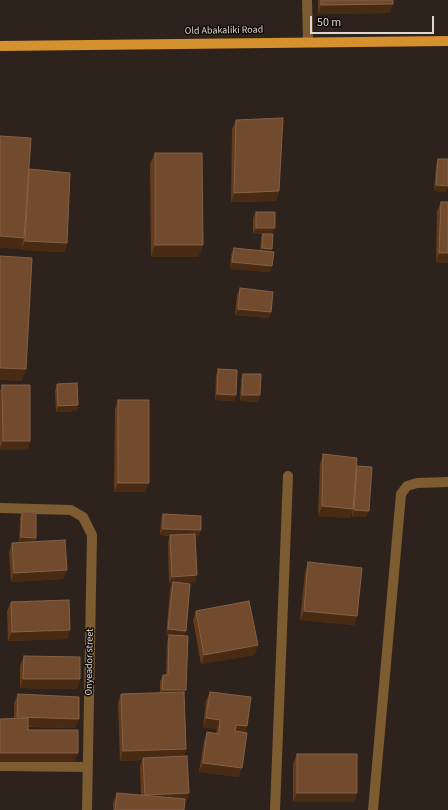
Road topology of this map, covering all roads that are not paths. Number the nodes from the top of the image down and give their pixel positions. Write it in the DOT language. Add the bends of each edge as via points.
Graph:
graph roads {
  1 [pos="307,0"];
  2 [pos="448,41"];
  3 [pos="308,42"];
  4 [pos="0,46"];
  5 [pos="288,476"];
  6 [pos="448,482"];
  7 [pos="0,508"];
  8 [pos="0,766"];
  9 [pos="88,767"];
  10 [pos="87,810"];
  11 [pos="275,810"];
  12 [pos="373,810"];
  1 -- 3 [label="street"];
  2 -- 3 [label="main road, Old Abakaliki Road"];
  3 -- 4 [label="main road, Old Abakaliki Road"];
  5 -- 11 [label="street"];
  6 -- 12 [label="street" via="417,482 407,486 401,494"];
  7 -- 9 [label="street, Onyeador street" via="71,510 83,517 92,535"];
  8 -- 9 [label="street"];
  9 -- 10 [label="street, Onyeador street"];
}
